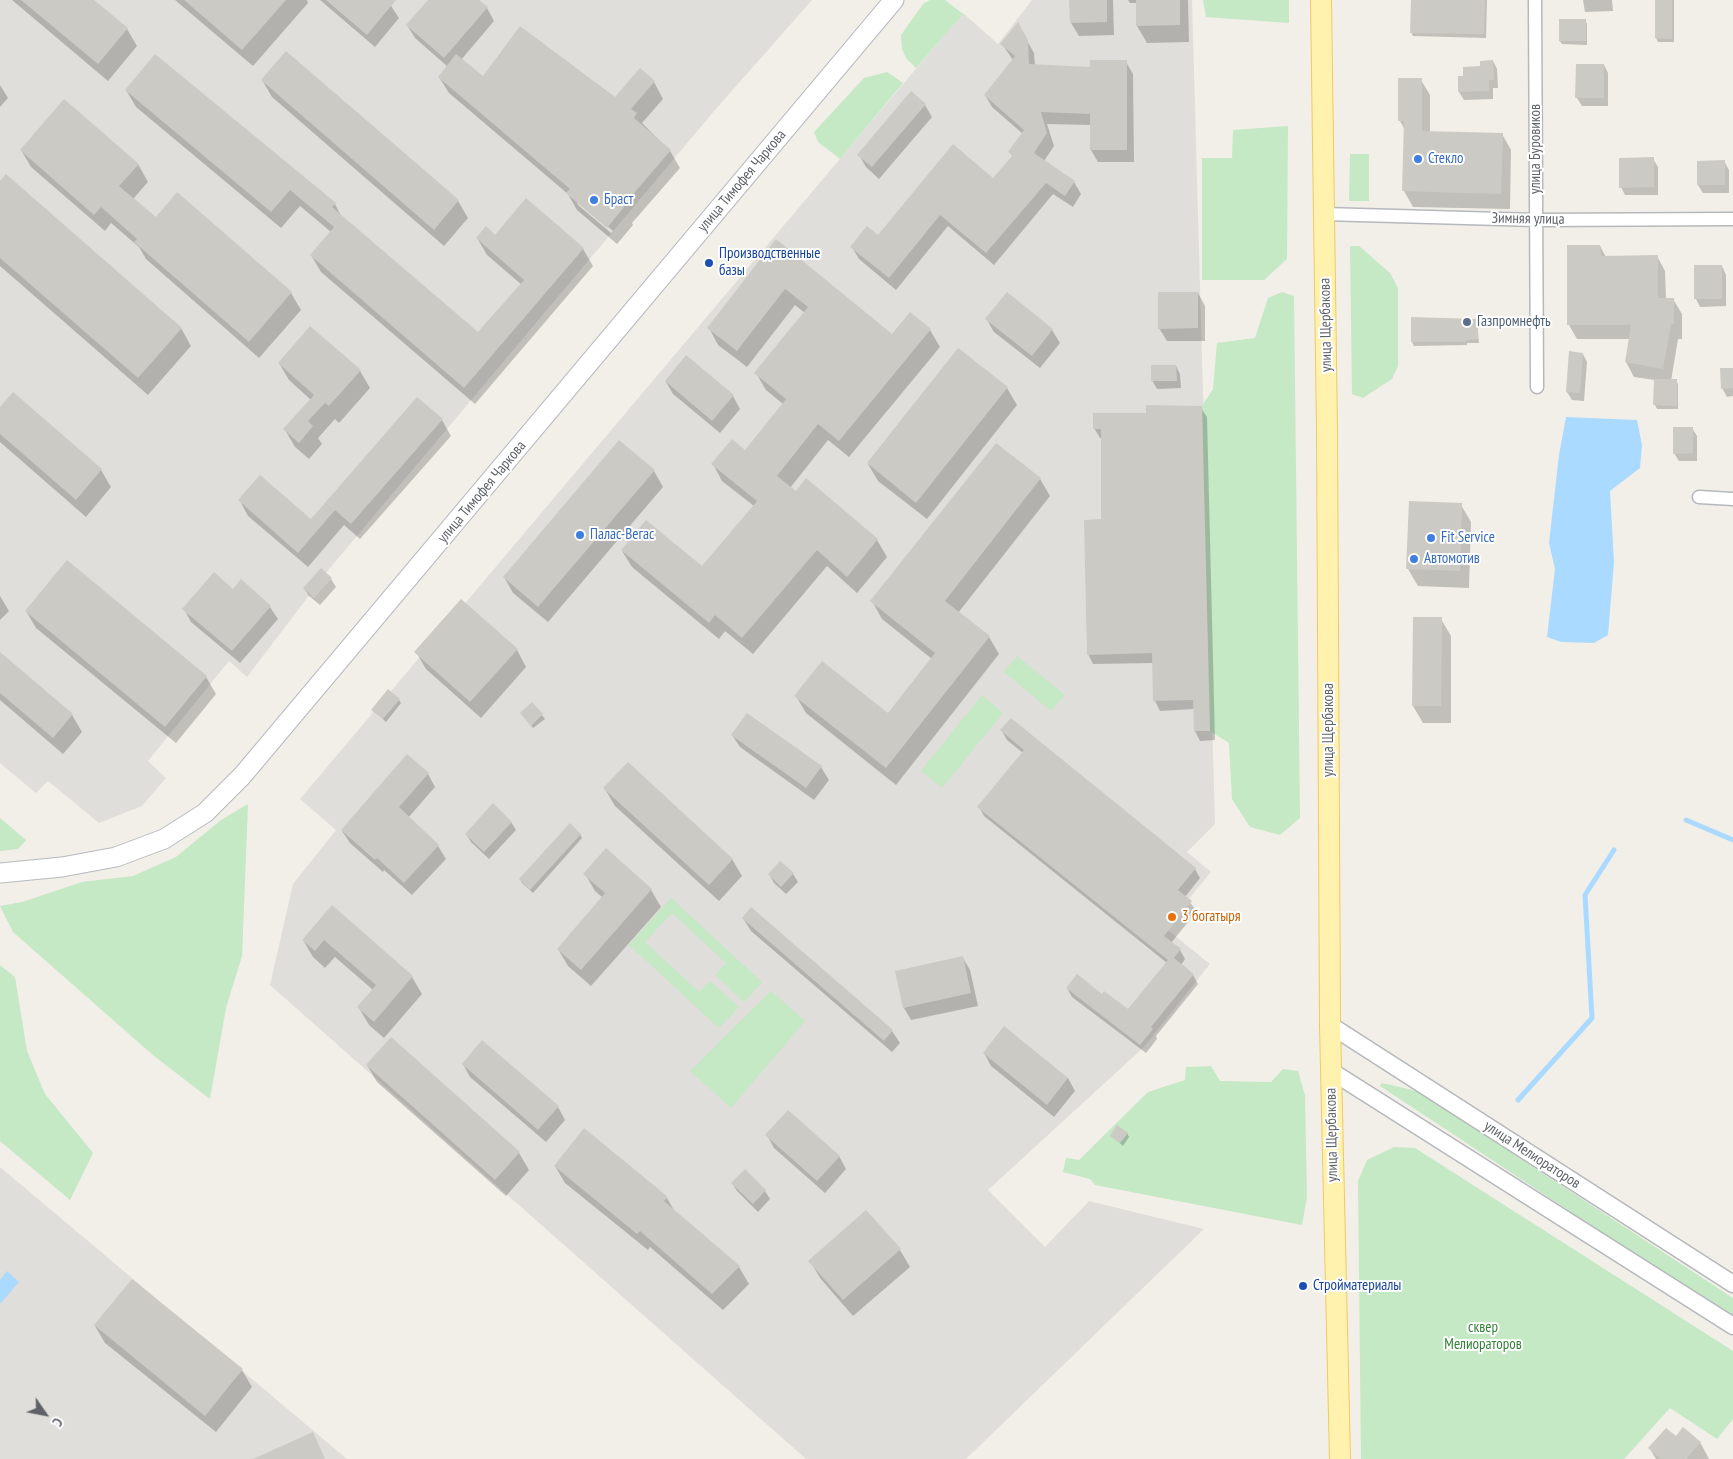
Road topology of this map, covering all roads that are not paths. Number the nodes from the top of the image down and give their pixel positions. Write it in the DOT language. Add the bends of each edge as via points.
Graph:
graph roads {
  1 [pos="894,0"];
  2 [pos="1321,0"];
  3 [pos="1535,0"];
  4 [pos="1324,214"];
  5 [pos="1733,219"];
  6 [pos="1536,220"];
  7 [pos="1537,387"];
  8 [pos="1699,497"];
  9 [pos="1733,499"];
  10 [pos="0,873"];
  11 [pos="1330,1025"];
  12 [pos="1331,1070"];
  13 [pos="1733,1284"];
  14 [pos="1733,1326"];
  15 [pos="1340,1459"];
  1 -- 10 [label="main road, улица Тимофея Чаркова" via="242,776 204,812 164,839 116,856 62,867"];
  2 -- 4 [label="main road, улица Щербакова"];
  3 -- 6 [label="street, улица Буровиков"];
  4 -- 6 [label="street, Зимняя улица"];
  4 -- 11 [label="main road, улица Щербакова"];
  5 -- 6 [label="street, Зимняя улица"];
  6 -- 7 [label="street, улица Буровиков"];
  8 -- 9 [label="street"];
  11 -- 12 [label="main road, улица Щербакова"];
  11 -- 13 [label="street, улица Мелиораторов"];
  12 -- 14 [label="street"];
  12 -- 15 [label="main road, улица Щербакова"];
}
